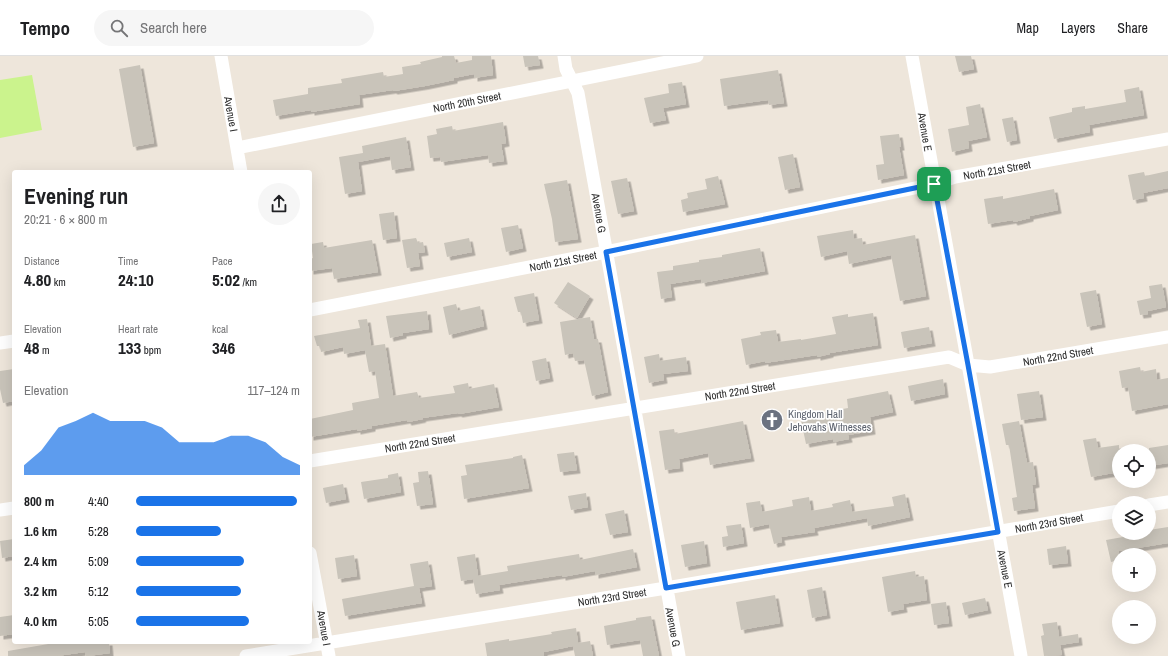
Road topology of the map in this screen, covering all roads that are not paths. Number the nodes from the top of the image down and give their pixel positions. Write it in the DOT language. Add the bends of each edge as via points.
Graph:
graph roads {
  1 [pos="221,56"];
  2 [pos="564,56"];
  3 [pos="697,56"];
  4 [pos="912,56"];
  5 [pos="571,81"];
  6 [pos="1168,139"];
  7 [pos="237,148"];
  8 [pos="241,170"];
  9 [pos="934,184"];
  10 [pos="606,252"];
  11 [pos="312,310"];
  12 [pos="1168,336"];
  13 [pos="12,341"];
  14 [pos="0,343"];
  15 [pos="968,365"];
  16 [pos="633,408"];
  17 [pos="312,461"];
  18 [pos="1168,502"];
  19 [pos="1156,504"];
  20 [pos="12,508"];
  21 [pos="0,510"];
  22 [pos="1112,512"];
  23 [pos="998,532"];
  24 [pos="312,565"];
  25 [pos="666,588"];
  26 [pos="328,650"];
  27 [pos="246,656"];
  28 [pos="679,656"];
  29 [pos="1021,656"];
  1 -- 7 [label="street, Avenue I"];
  2 -- 5 [label="street, Avenue G"];
  3 -- 5 [label="street, North 20th Street"];
  4 -- 9 [label="street, Avenue E"];
  5 -- 7 [label="street, North 20th Street"];
  5 -- 10 [label="street, Avenue G" via="578,94"];
  6 -- 9 [label="street, North 21st Street" via="955,177"];
  7 -- 8 [label="street, Avenue I"];
  9 -- 10 [label="street, North 21st Street"];
  9 -- 15 [label="street, Avenue E"];
  10 -- 11 [label="street, North 21st Street"];
  10 -- 16 [label="street, Avenue G"];
  12 -- 15 [label="street, North 22nd Street" via="990,368"];
  13 -- 14 [label="street"];
  15 -- 16 [label="street, North 22nd Street" via="949,357"];
  15 -- 23 [label="street, Avenue E"];
  16 -- 17 [label="street, North 22nd Street"];
  16 -- 25 [label="street, Avenue G"];
  18 -- 19 [label="street"];
  20 -- 21 [label="street"];
  22 -- 23 [label="street, North 23rd Street"];
  23 -- 25 [label="street, North 23rd Street"];
  23 -- 29 [label="street, Avenue E"];
  24 -- 26 [label="street, Avenue I"];
  25 -- 26 [label="street, North 23rd Street"];
  25 -- 28 [label="street, Avenue G"];
  26 -- 27 [label="street, North 23rd Street"];
}
